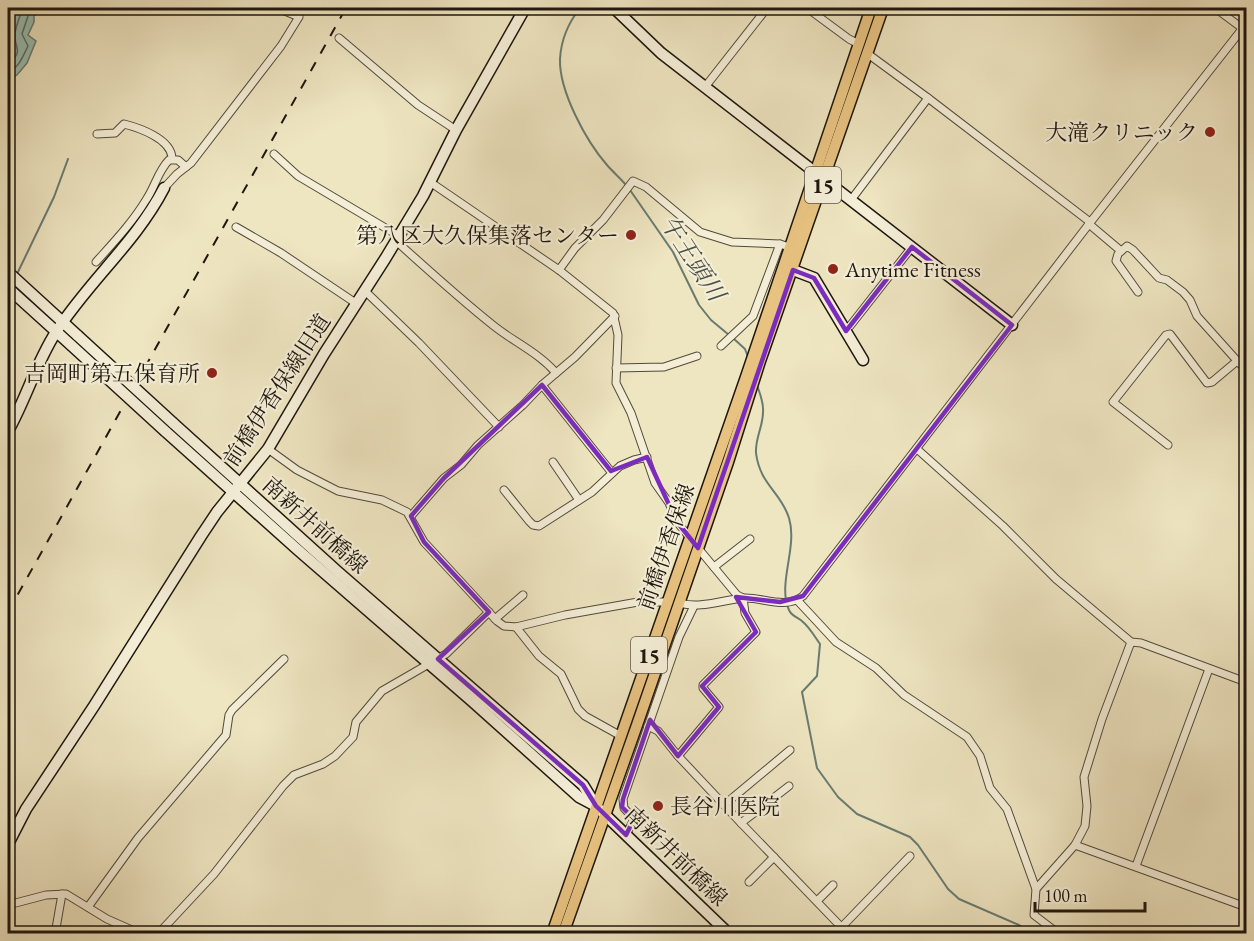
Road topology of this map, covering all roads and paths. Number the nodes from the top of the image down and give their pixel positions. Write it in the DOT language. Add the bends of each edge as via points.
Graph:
graph roads {
  1 [pos="278,8"];
  2 [pos="525,8"];
  3 [pos="614,8"];
  4 [pos="767,8"];
  5 [pos="807,8"];
  6 [pos="871,8"];
  7 [pos="883,8"];
  8 [pos="1215,8"];
  9 [pos="1245,28"];
  10 [pos="339,38"];
  11 [pos="859,44"];
  12 [pos="868,54"];
  13 [pos="705,87"];
  14 [pos="928,98"];
  15 [pos="456,130"];
  16 [pos="97,134"];
  17 [pos="274,154"];
  18 [pos="172,158"];
  19 [pos="186,167"];
  20 [pos="814,171"];
  21 [pos="825,179"];
  22 [pos="430,182"];
  23 [pos="164,188"];
  24 [pos="851,200"];
  25 [pos="1246,208"];
  26 [pos="1090,223"];
  27 [pos="236,227"];
  28 [pos="1246,231"];
  29 [pos="397,238"];
  30 [pos="784,245"];
  31 [pos="912,247"];
  32 [pos="1121,251"];
  33 [pos="96,262"];
  34 [pos="559,270"];
  35 [pos="793,270"];
  36 [pos="8,272"];
  37 [pos="8,288"];
  38 [pos="365,291"];
  39 [pos="1138,292"];
  40 [pos="357,304"];
  41 [pos="615,316"];
  42 [pos="63,322"];
  43 [pos="1012,325"];
  44 [pos="845,329"];
  45 [pos="56,332"];
  46 [pos="75,341"];
  47 [pos="721,346"];
  48 [pos="698,356"];
  49 [pos="863,360"];
  50 [pos="616,368"];
  51 [pos="556,373"];
  52 [pos="542,385"];
  53 [pos="499,427"];
  54 [pos="8,431"];
  55 [pos="1168,445"];
  56 [pos="268,449"];
  57 [pos="917,449"];
  58 [pos="647,457"];
  59 [pos="553,462"];
  60 [pos="612,472"];
  61 [pos="237,488"];
  62 [pos="504,490"];
  63 [pos="579,500"];
  64 [pos="411,516"];
  65 [pos="689,537"];
  66 [pos="750,539"];
  67 [pos="698,548"];
  68 [pos="714,567"];
  69 [pos="523,594"];
  70 [pos="743,598"];
  71 [pos="795,601"];
  72 [pos="667,602"];
  73 [pos="679,603"];
  74 [pos="694,606"];
  75 [pos="489,612"];
  76 [pos="495,619"];
  77 [pos="516,627"];
  78 [pos="1131,642"];
  79 [pos="284,659"];
  80 [pos="433,661"];
  81 [pos="1209,669"];
  82 [pos="1246,682"];
  83 [pos="648,726"];
  84 [pos="621,735"];
  85 [pos="790,750"];
  86 [pos="678,756"];
  87 [pos="789,786"];
  88 [pos="724,805"];
  89 [pos="596,806"];
  90 [pos="605,815"];
  91 [pos="741,823"];
  92 [pos="626,835"];
  93 [pos="8,844"];
  94 [pos="1075,845"];
  95 [pos="910,856"];
  96 [pos="774,857"];
  97 [pos="1136,866"];
  98 [pos="749,882"];
  99 [pos="833,885"];
  100 [pos="1036,889"];
  101 [pos="62,894"];
  102 [pos="817,901"];
  103 [pos="8,905"];
  104 [pos="88,907"];
  105 [pos="1246,907"];
  106 [pos="841,927"];
  107 [pos="55,933"];
  108 [pos="141,933"];
  109 [pos="158,933"];
  110 [pos="552,933"];
  111 [pos="564,933"];
  112 [pos="729,933"];
  113 [pos="835,933"];
  114 [pos="848,933"];
  115 [pos="1059,933"];
  1 -- 19 [label="street" via="299,17"];
  2 -- 15 [label="street, 前橋伊香保線旧道"];
  3 -- 13 [label="street"];
  4 -- 13 [label="street"];
  5 -- 11 [label="street"];
  6 -- 11 [label="main road, 15"];
  7 -- 12 [label="main road, 15"];
  8 -- 9 [label="street"];
  9 -- 26 [label="street"];
  10 -- 15 [label="street" via="418,105"];
  11 -- 20 [label="main road, 15"];
  12 -- 14 [label="street"];
  12 -- 21 [label="main road, 15"];
  13 -- 20 [label="street"];
  14 -- 24 [label="street"];
  14 -- 26 [label="street"];
  15 -- 22 [label="street, 前橋伊香保線旧道"];
  16 -- 18 [label="street" via="115,133 123,124 136,128 167,146"];
  17 -- 29 [label="street" via="298,176"];
  18 -- 19 [label="street"];
  18 -- 33 [label="street" via="162,168 139,212"];
  19 -- 23 [label="street"];
  20 -- 21 [label="street"];
  20 -- 30 [label="main road, 15"];
  21 -- 24 [label="street"];
  21 -- 35 [label="main road, 15"];
  22 -- 29 [label="street, 前橋伊香保線旧道"];
  22 -- 34 [label="street"];
  23 -- 42 [label="street" via="136,233"];
  24 -- 31 [label="street"];
  25 -- 28 [label="street"];
  26 -- 32 [label="street"];
  26 -- 43 [label="street"];
  27 -- 40 [label="street"];
  29 -- 38 [label="street, 前橋伊香保線旧道"];
  29 -- 51 [label="street" via="431,275"];
  30 -- 34 [label="street" via="732,242 706,234 635,182"];
  30 -- 47 [label="street" via="753,316"];
  30 -- 65 [label="main road, 前橋伊香保線 / 15" via="755,350"];
  31 -- 43 [label="street"];
  31 -- 44 [label="street"];
  32 -- 39 [label="street" via="1116,261"];
  32 -- 55 [label="street" via="1127,246 1131,248 1159,279 1183,292 1197,316 1238,362 1207,383 1170,334 1166,335 1113,402"];
  34 -- 41 [label="street"];
  35 -- 44 [label="street" via="814,278"];
  35 -- 67 [label="main road, 前橋伊香保線 / 15"];
  36 -- 42 [label="street, 南新井前橋線"];
  37 -- 45 [label="street, 南新井前橋線"];
  38 -- 40 [label="street, 前橋伊香保線旧道"];
  38 -- 53 [label="street"];
  40 -- 56 [label="street, 前橋伊香保線旧道"];
  41 -- 50 [label="street"];
  41 -- 51 [label="street"];
  42 -- 45 [label="street"];
  42 -- 46 [label="street, 南新井前橋線"];
  43 -- 57 [label="street"];
  44 -- 49 [label="street"];
  45 -- 46 [label="street, 南新井前橋線"];
  45 -- 54 [label="street"];
  46 -- 61 [label="street, 南新井前橋線, bridge"];
  48 -- 50 [label="street" via="664,367"];
  50 -- 58 [label="street" via="616,383"];
  51 -- 52 [label="street"];
  52 -- 53 [label="street"];
  52 -- 60 [label="street"];
  53 -- 64 [label="street" via="444,478"];
  56 -- 61 [label="street, 前橋伊香保線旧道"];
  56 -- 64 [label="street" via="297,470 338,491 390,502"];
  57 -- 71 [label="street" via="818,578"];
  57 -- 78 [label="street" via="1056,579"];
  58 -- 60 [label="street"];
  58 -- 65 [label="street" via="657,487"];
  59 -- 63 [label="street"];
  60 -- 63 [label="street"];
  61 -- 80 [label="street, 南新井前橋線"];
  61 -- 93 [label="street, 前橋伊香保線旧道" via="190,552 26,809"];
  62 -- 63 [label="street" via="537,526"];
  64 -- 75 [label="street" via="424,542"];
  65 -- 67 [label="street"];
  65 -- 72 [label="main road, 前橋伊香保線 / 15"];
  66 -- 68 [label="street"];
  67 -- 68 [label="street"];
  67 -- 73 [label="main road, 前橋伊香保線 / 15"];
  68 -- 70 [label="street"];
  69 -- 76 [label="street"];
  70 -- 71 [label="street"];
  70 -- 74 [label="street"];
  70 -- 86 [label="street" via="745,613 756,632 703,685 719,707"];
  71 -- 100 [label="street" via="836,642 876,668 904,695 968,737 980,756 990,788 1007,809"];
  72 -- 77 [label="street" via="638,602"];
  72 -- 84 [label="main road, 前橋伊香保線 / 15"];
  73 -- 74 [label="street"];
  73 -- 90 [label="main road, 前橋伊香保線 / 15"];
  74 -- 83 [label="street"];
  75 -- 76 [label="street"];
  75 -- 80 [label="street" via="446,654"];
  76 -- 77 [label="street" via="504,626"];
  77 -- 84 [label="street" via="539,656 561,674 578,709"];
  78 -- 81 [label="street"];
  78 -- 94 [label="street" via="1084,777 1084,826"];
  79 -- 104 [label="street" via="232,710 226,735 138,838"];
  80 -- 89 [label="street, 南新井前橋線" via="583,785"];
  80 -- 109 [label="street" via="382,691 356,722 353,737 335,756 294,775 214,874"];
  81 -- 82 [label="street"];
  81 -- 97 [label="street"];
  83 -- 86 [label="street" via="658,731"];
  83 -- 92 [label="street" via="623,799 624,808 634,819"];
  84 -- 89 [label="main road, 前橋伊香保線 / 15"];
  85 -- 88 [label="street"];
  86 -- 88 [label="street"];
  87 -- 91 [label="street"];
  88 -- 91 [label="street"];
  89 -- 90 [label="street, 南新井前橋線"];
  89 -- 110 [label="main road, 前橋伊香保線 / 15"];
  90 -- 92 [label="street, 南新井前橋線"];
  90 -- 111 [label="main road, 前橋伊香保線 / 15"];
  91 -- 96 [label="street"];
  92 -- 112 [label="street, 南新井前橋線"];
  94 -- 97 [label="street"];
  94 -- 100 [label="street"];
  95 -- 106 [label="street"];
  96 -- 98 [label="street"];
  96 -- 102 [label="street"];
  97 -- 105 [label="street"];
  99 -- 102 [label="street"];
  100 -- 115 [label="street" via="1034,915"];
  101 -- 103 [label="street"];
  101 -- 104 [label="street"];
  101 -- 107 [label="street"];
  102 -- 106 [label="street"];
  104 -- 108 [label="street" via="107,920"];
  106 -- 113 [label="street"];
  106 -- 114 [label="street"];
}
